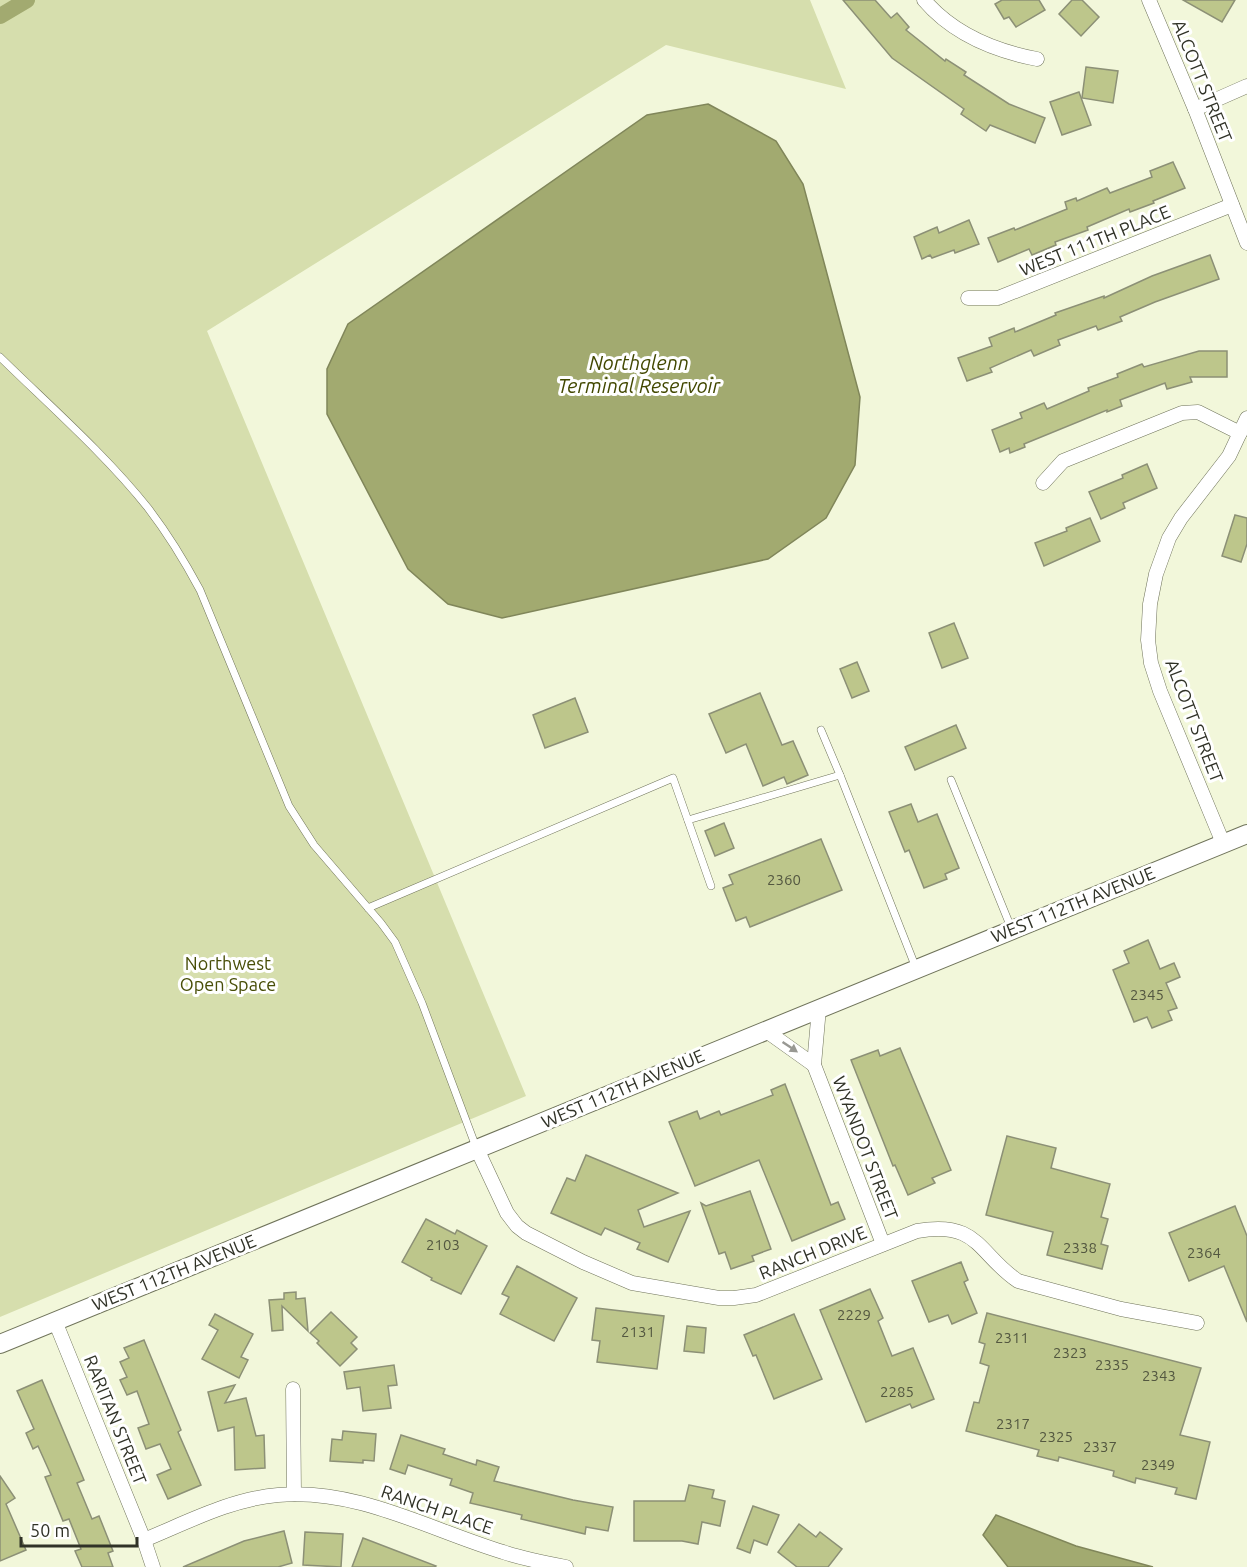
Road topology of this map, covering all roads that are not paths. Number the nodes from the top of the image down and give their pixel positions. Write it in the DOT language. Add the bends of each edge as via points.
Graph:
graph roads {
  1 [pos="924,0"];
  2 [pos="1149,0"];
  3 [pos="1037,59"];
  4 [pos="1247,86"];
  5 [pos="1195,109"];
  6 [pos="1232,205"];
  7 [pos="1247,243"];
  8 [pos="968,297"];
  9 [pos="0,357"];
  10 [pos="1247,418"];
  11 [pos="1244,433"];
  12 [pos="1043,483"];
  13 [pos="821,730"];
  14 [pos="840,775"];
  15 [pos="951,780"];
  16 [pos="688,820"];
  17 [pos="1247,834"];
  18 [pos="1223,843"];
  19 [pos="711,886"];
  20 [pos="368,908"];
  21 [pos="1012,930"];
  22 [pos="916,969"];
  23 [pos="819,1008"];
  24 [pos="765,1030"];
  25 [pos="814,1065"];
  26 [pos="477,1149"];
  27 [pos="883,1244"];
  28 [pos="55,1321"];
  29 [pos="1197,1323"];
  30 [pos="0,1344"];
  31 [pos="293,1389"];
  32 [pos="294,1494"];
  33 [pos="144,1540"];
  34 [pos="153,1567"];
  35 [pos="566,1567"];
  1 -- 3 [label="street" via="969,36 1006,54"];
  2 -- 5 [label="street, ALCOTT STREET"];
  4 -- 5 [label="street"];
  5 -- 6 [label="street, ALCOTT STREET"];
  6 -- 7 [label="street, ALCOTT STREET"];
  6 -- 8 [label="street, WEST 111TH PLACE" via="998,298"];
  9 -- 20 [label="lane" via="108,464 148,508 183,557 289,806 314,845"];
  10 -- 11 [label="street, ALCOTT STREET"];
  11 -- 12 [label="street" via="1198,412 1182,413 1063,461"];
  11 -- 18 [label="street, ALCOTT STREET" via="1169,538 1156,574 1148,640 1160,692"];
  13 -- 14 [label="lane"];
  14 -- 16 [label="lane"];
  14 -- 22 [label="lane"];
  15 -- 21 [label="lane"];
  16 -- 19 [label="lane"];
  16 -- 20 [label="lane" via="673,778"];
  17 -- 18 [label="main road, WEST 112TH AVENUE"];
  18 -- 21 [label="main road, WEST 112TH AVENUE"];
  20 -- 26 [label="lane" via="395,942"];
  21 -- 22 [label="main road, WEST 112TH AVENUE"];
  22 -- 23 [label="main road, WEST 112TH AVENUE"];
  23 -- 24 [label="main road, WEST 112TH AVENUE"];
  23 -- 25 [label="street, WYANDOT STREET"];
  24 -- 25 [label="street, WYANDOT STREET, one-way"];
  24 -- 26 [label="main road, WEST 112TH AVENUE"];
  25 -- 27 [label="street, WYANDOT STREET"];
  26 -- 27 [label="street, RANCH DRIVE" via="517,1226 536,1239 632,1283 719,1298 756,1295"];
  26 -- 28 [label="main road, WEST 112TH AVENUE"];
  27 -- 29 [label="street, RANCH DRIVE" via="917,1231 950,1230 976,1241 1018,1281 1121,1309"];
  28 -- 30 [label="main road, WEST 112TH AVENUE"];
  28 -- 33 [label="street, RARITAN STREET"];
  31 -- 32 [label="street"];
  32 -- 33 [label="street, RANCH PLACE" via="240,1501"];
  32 -- 35 [label="street, RANCH PLACE" via="370,1505 503,1552"];
  33 -- 34 [label="street, RARITAN STREET"];
}
